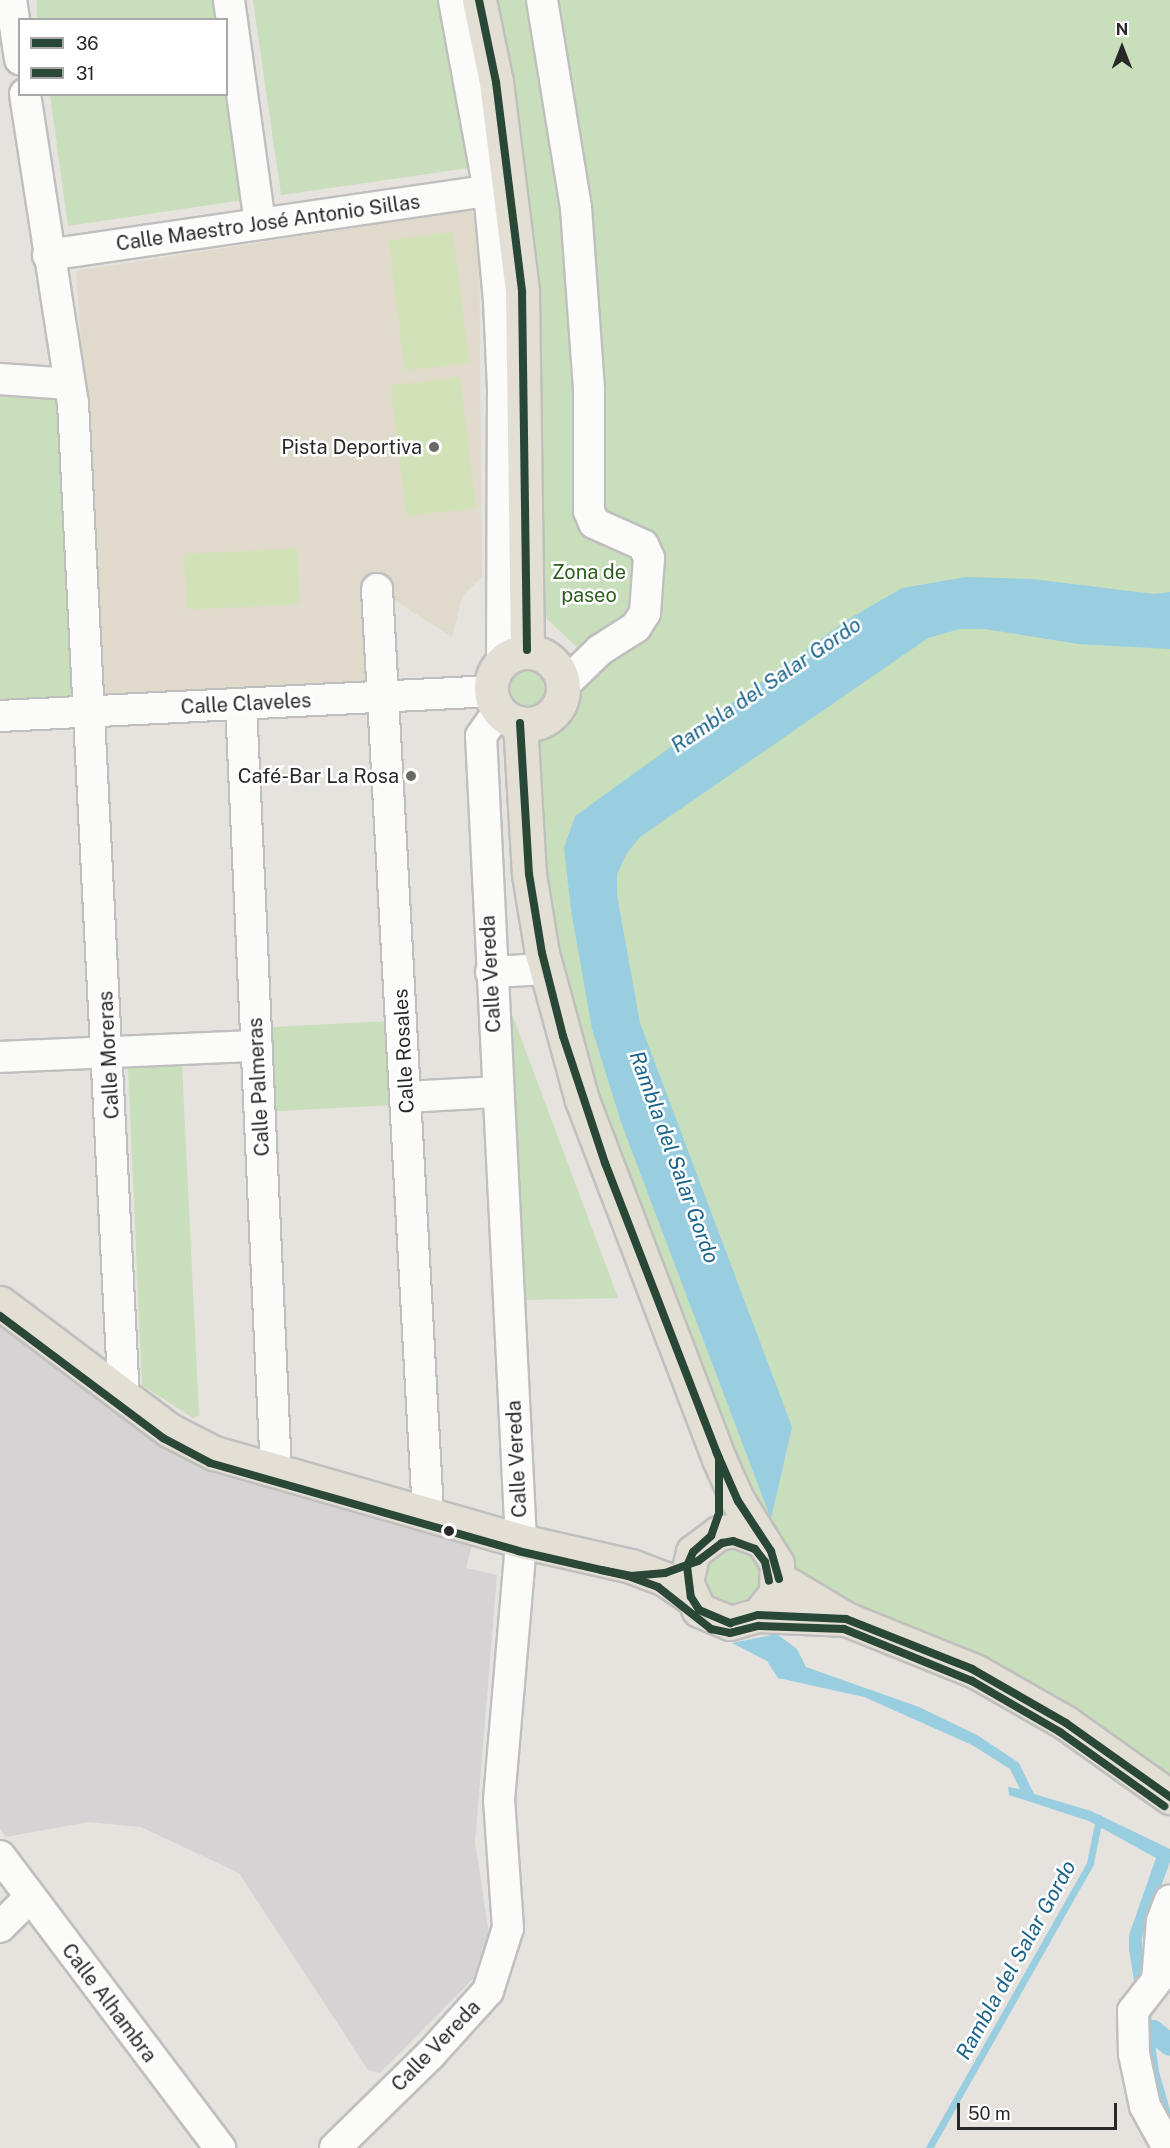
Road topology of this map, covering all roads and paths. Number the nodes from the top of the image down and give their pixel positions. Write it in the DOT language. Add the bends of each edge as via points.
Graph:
graph roads {
  1 [pos="11,0"];
  2 [pos="229,0"];
  3 [pos="454,0"];
  4 [pos="479,0"];
  5 [pos="542,0"];
  6 [pos="18,46"];
  7 [pos="25,96"];
  8 [pos="489,191"];
  9 [pos="260,224"];
  10 [pos="48,255"];
  11 [pos="0,379"];
  12 [pos="69,384"];
  13 [pos="377,589"];
  14 [pos="564,686"];
  15 [pos="508,687"];
  16 [pos="383,697"];
  17 [pos="241,704"];
  18 [pos="92,712"];
  19 [pos="0,716"];
  20 [pos="546,969"];
  21 [pos="491,972"];
  22 [pos="257,1046"];
  23 [pos="109,1052"];
  24 [pos="0,1058"];
  25 [pos="497,1092"];
  26 [pos="407,1097"];
  27 [pos="0,1303"];
  28 [pos="124,1398"];
  29 [pos="719,1459"];
  30 [pos="276,1471"];
  31 [pos="428,1514"];
  32 [pos="762,1540"];
  33 [pos="521,1541"];
  34 [pos="702,1544"];
  35 [pos="631,1566"];
  36 [pos="779,1579"];
  37 [pos="691,1598"];
  38 [pos="758,1615"];
  39 [pos="846,1619"];
  40 [pos="1170,1797"];
  41 [pos="0,1856"];
  42 [pos="30,1897"];
  43 [pos="1170,1900"];
  44 [pos="0,1928"];
  45 [pos="220,2148"];
  46 [pos="335,2148"];
  47 [pos="1168,2148"];
  1 -- 6 [label="street"];
  2 -- 9 [label="street"];
  3 -- 8 [label="street"];
  4 -- 15 [label="main road" via="497,94 522,292"];
  5 -- 14 [label="street" via="576,208 588,378 589,511 594,523 643,545 649,558 645,613 636,627 600,650"];
  7 -- 10 [label="street, Calle Moreras"];
  8 -- 9 [label="street, Calle Maestro José Antonio Sillas"];
  8 -- 15 [label="street" via="503,387"];
  9 -- 10 [label="street, Calle Maestro José Antonio Sillas"];
  10 -- 12 [label="street, Calle Moreras"];
  11 -- 12 [label="street"];
  12 -- 18 [label="street, Calle Moreras"];
  13 -- 16 [label="street, Calle Rosales"];
  14 -- 15 [label="main road" via="550,659"];
  14 -- 15 [label="main road" via="558,707 551,715 531,724"];
  15 -- 16 [label="street, Calle Claveles"];
  15 -- 20 [label="main road" via="528,874"];
  15 -- 21 [label="street, Calle Vereda" via="481,735"];
  16 -- 17 [label="street, Calle Claveles"];
  16 -- 26 [label="street, Calle Rosales"];
  17 -- 18 [label="street, Calle Claveles"];
  17 -- 22 [label="street, Calle Palmeras"];
  18 -- 19 [label="street, Calle Claveles"];
  18 -- 23 [label="street, Calle Moreras"];
  20 -- 21 [label="street"];
  20 -- 29 [label="main road" via="582,1100"];
  21 -- 25 [label="street, Calle Vereda"];
  22 -- 23 [label="street"];
  22 -- 30 [label="street, Calle Palmeras"];
  23 -- 24 [label="street"];
  23 -- 28 [label="street, Calle Moreras"];
  25 -- 26 [label="street"];
  25 -- 33 [label="street, Calle Vereda"];
  26 -- 31 [label="street, Calle Rosales"];
  27 -- 28 [label="main road"];
  28 -- 30 [label="main road" via="169,1430 214,1453"];
  29 -- 32 [label="main road"];
  29 -- 34 [label="main road" via="719,1513"];
  30 -- 31 [label="main road"];
  31 -- 33 [label="main road"];
  32 -- 34 [label="main road" via="734,1530"];
  32 -- 36 [label="main road" via="775,1558"];
  33 -- 35 [label="main road"];
  33 -- 46 [label="street, Calle Vereda" via="498,1800 508,1928 505,1939 488,1991 431,2054"];
  34 -- 35 [label="main road" via="663,1563"];
  34 -- 37 [label="main road" via="687,1566"];
  35 -- 37 [label="main road" via="663,1578"];
  36 -- 38 [label="main road" via="772,1599"];
  36 -- 39 [label="main road"];
  37 -- 38 [label="main road" via="699,1610 714,1619 730,1623"];
  38 -- 39 [label="main road"];
  39 -- 40 [label="main road" via="972,1669 1102,1747"];
  41 -- 42 [label="street, Calle Alhambra"];
  42 -- 44 [label="street"];
  42 -- 45 [label="street, Calle Alhambra"];
  43 -- 47 [label="street" via="1162,1921 1157,1980 1133,2012 1134,2054 1144,2106"];
}
